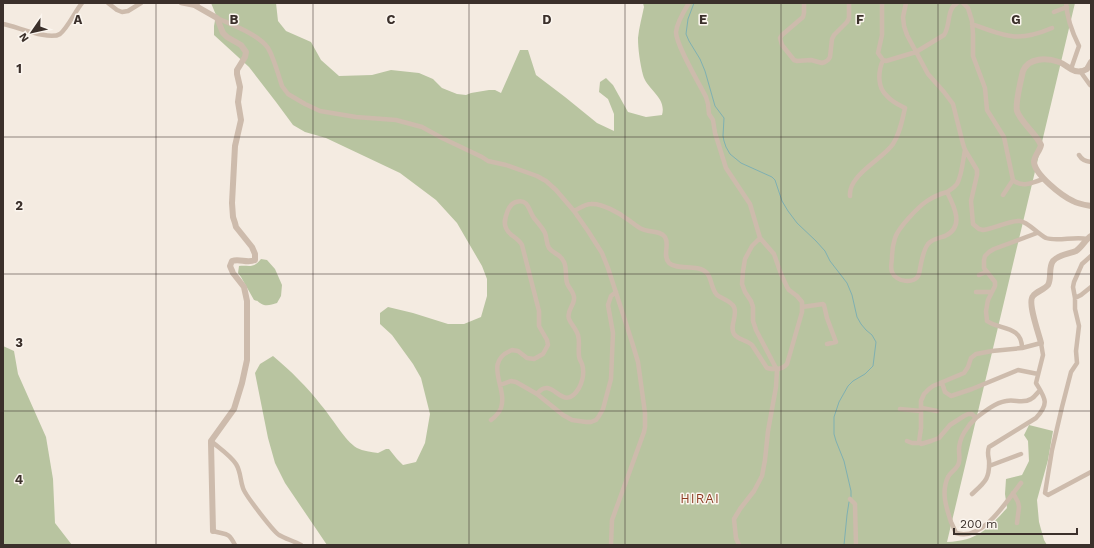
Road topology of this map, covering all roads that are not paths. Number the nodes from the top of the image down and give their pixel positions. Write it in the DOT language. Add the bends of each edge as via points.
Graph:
graph roads {
  1 [pos="82,3"];
  2 [pos="108,3"];
  3 [pos="141,3"];
  4 [pos="181,3"];
  5 [pos="689,3"];
  6 [pos="804,3"];
  7 [pos="849,3"];
  8 [pos="882,3"];
  9 [pos="906,3"];
  10 [pos="957,3"];
  11 [pos="963,3"];
  12 [pos="197,5"];
  13 [pos="1067,5"];
  14 [pos="1054,12"];
  15 [pos="217,18"];
  16 [pos="3,24"];
  17 [pos="972,24"];
  18 [pos="1052,28"];
  19 [pos="916,52"];
  20 [pos="883,60"];
  21 [pos="1091,62"];
  22 [pos="1071,69"];
  23 [pos="1080,71"];
  24 [pos="1090,85"];
  25 [pos="965,150"];
  26 [pos="1079,155"];
  27 [pos="1091,162"];
  28 [pos="1043,179"];
  29 [pos="1013,180"];
  30 [pos="947,192"];
  31 [pos="1003,195"];
  32 [pos="850,196"];
  33 [pos="1091,206"];
  34 [pos="574,211"];
  35 [pos="1037,233"];
  36 [pos="1089,237"];
  37 [pos="760,238"];
  38 [pos="1091,256"];
  39 [pos="986,272"];
  40 [pos="979,275"];
  41 [pos="1091,287"];
  42 [pos="616,292"];
  43 [pos="976,292"];
  44 [pos="992,292"];
  45 [pos="1075,298"];
  46 [pos="802,307"];
  47 [pos="1041,343"];
  48 [pos="827,344"];
  49 [pos="1022,348"];
  50 [pos="777,370"];
  51 [pos="1038,374"];
  52 [pos="942,383"];
  53 [pos="500,385"];
  54 [pos="1040,390"];
  55 [pos="537,394"];
  56 [pos="900,409"];
  57 [pos="921,409"];
  58 [pos="937,411"];
  59 [pos="976,418"];
  60 [pos="491,420"];
  61 [pos="211,441"];
  62 [pos="907,441"];
  63 [pos="920,443"];
  64 [pos="1021,454"];
  65 [pos="989,466"];
  66 [pos="1091,472"];
  67 [pos="1021,482"];
  68 [pos="1013,493"];
  69 [pos="972,494"];
  70 [pos="850,499"];
  71 [pos="1016,523"];
  72 [pos="213,531"];
  73 [pos="235,545"];
  74 [pos="301,545"];
  75 [pos="611,545"];
  76 [pos="739,545"];
  77 [pos="856,545"];
  1 -- 16 [label="street" via="60,34 41,34"];
  2 -- 3 [label="street" via="122,12"];
  4 -- 12 [label="street"];
  5 -- 37 [label="street" via="677,27 677,40 706,97 726,168 750,204"];
  6 -- 7 [label="street" via="803,17 784,32 780,41 794,60 813,60 822,63 830,57 834,35 848,22"];
  8 -- 20 [label="street" via="882,35 878,53"];
  9 -- 19 [label="street" via="903,22"];
  10 -- 19 [label="street" via="952,8 945,33"];
  11 -- 17 [label="street" via="968,8"];
  12 -- 15 [label="street"];
  13 -- 14 [label="street"];
  13 -- 22 [label="street" via="1072,33 1079,46"];
  15 -- 34 [label="street" via="263,42 282,86 288,94 310,106 330,113 396,120 422,126 488,161 513,167 546,181"];
  15 -- 61 [label="street" via="223,33 241,45 246,54 237,70 241,120 235,146 232,203 236,227 252,248 255,260 236,260 230,266 244,287 247,301 247,360 234,409"];
  17 -- 18 [label="street" via="1018,37"];
  17 -- 29 [label="street" via="974,61 985,88 987,110 1004,138"];
  19 -- 20 [label="street" via="889,61"];
  19 -- 25 [label="street" via="928,74 953,104"];
  20 -- 32 [label="street" via="879,81 881,88 888,97 905,108 903,122 889,150 858,178 850,189"];
  21 -- 23 [label="street" via="1087,68"];
  22 -- 23 [label="street"];
  22 -- 28 [label="street" via="1060,62 1043,60 1031,62 1023,71 1017,110 1041,145 1034,163"];
  23 -- 24 [label="street"];
  25 -- 30 [label="street" via="957,184"];
  25 -- 35 [label="street" via="977,170 971,201 973,224 983,230 1020,221"];
  26 -- 27 [label="street" via="1086,162"];
  28 -- 29 [label="street" via="1023,185"];
  28 -- 33 [label="street" via="1072,201"];
  29 -- 31 [label="street"];
  30 -- 30 [label="street" via="957,221 953,229 926,246 915,280 910,282 895,277 891,268 892,250 899,230 926,201"];
  34 -- 42 [label="street" via="602,254"];
  34 -- 50 [label="street" via="594,204 618,213 643,230 663,234 667,240 668,261 674,266 705,271 716,293 735,308 733,326 736,337 749,341 768,368"];
  35 -- 36 [label="street" via="1050,239"];
  35 -- 39 [label="street" via="989,252 984,260"];
  36 -- 47 [label="street" via="1076,251 1053,261 1048,285 1031,298"];
  37 -- 46 [label="street" via="774,254 787,287 800,299"];
  37 -- 50 [label="street" via="745,259 742,284 753,307 754,326"];
  38 -- 45 [label="street" via="1082,264 1076,277 1073,287"];
  39 -- 40 [label="street"];
  39 -- 44 [label="street" via="994,282"];
  41 -- 45 [label="street"];
  42 -- 55 [label="street" via="611,296 608,305 613,333 611,379 605,405 599,416 591,422 572,420"];
  42 -- 75 [label="street" via="638,362 645,427 612,520"];
  43 -- 44 [label="street"];
  44 -- 49 [label="street" via="986,311 987,321 1016,334 1020,338"];
  45 -- 66 [label="street" via="1079,326 1077,363 1071,372 1062,407 1045,494 1048,495"];
  46 -- 48 [label="street" via="824,304 836,342"];
  46 -- 50 [label="street" via="788,361"];
  47 -- 49 [label="street"];
  47 -- 51 [label="street" via="1043,355"];
  49 -- 52 [label="street" via="976,354 964,373"];
  50 -- 76 [label="street" via="764,472 734,519"];
  51 -- 52 [label="street" via="1018,370 972,390 951,396 945,392"];
  51 -- 54 [label="street" via="1036,383"];
  52 -- 57 [label="street" via="933,386 924,394"];
  53 -- 55 [label="street" via="514,381"];
  53 -- 55 [label="street" via="496,368 498,360 504,354 515,350 527,358 534,359 543,354 548,344 539,326 540,311 522,245 508,233 505,226 510,206 519,201 529,206 545,234 549,247 560,255 565,263 566,282 574,296 568,317 579,336 579,356 584,373 575,394 568,398 545,388"];
  53 -- 60 [label="street" via="501,408"];
  54 -- 59 [label="street" via="1030,400 1002,402"];
  54 -- 65 [label="street" via="1044,398 1042,412 989,447"];
  56 -- 57 [label="street"];
  57 -- 58 [label="street"];
  57 -- 63 [label="street"];
  59 -- 63 [label="street" via="968,414 950,425 939,438"];
  59 -- 68 [label="street" via="962,435 959,465 949,476 944,488 944,499 954,530 966,535 984,527"];
  61 -- 72 [label="street"];
  61 -- 74 [label="street" via="236,464 249,500 278,535"];
  62 -- 63 [label="street"];
  64 -- 65 [label="street"];
  65 -- 69 [label="street" via="988,478"];
  67 -- 68 [label="street"];
  68 -- 71 [label="street" via="1019,507"];
  70 -- 77 [label="street" via="854,504"];
  72 -- 73 [label="street" via="227,534"];
}
